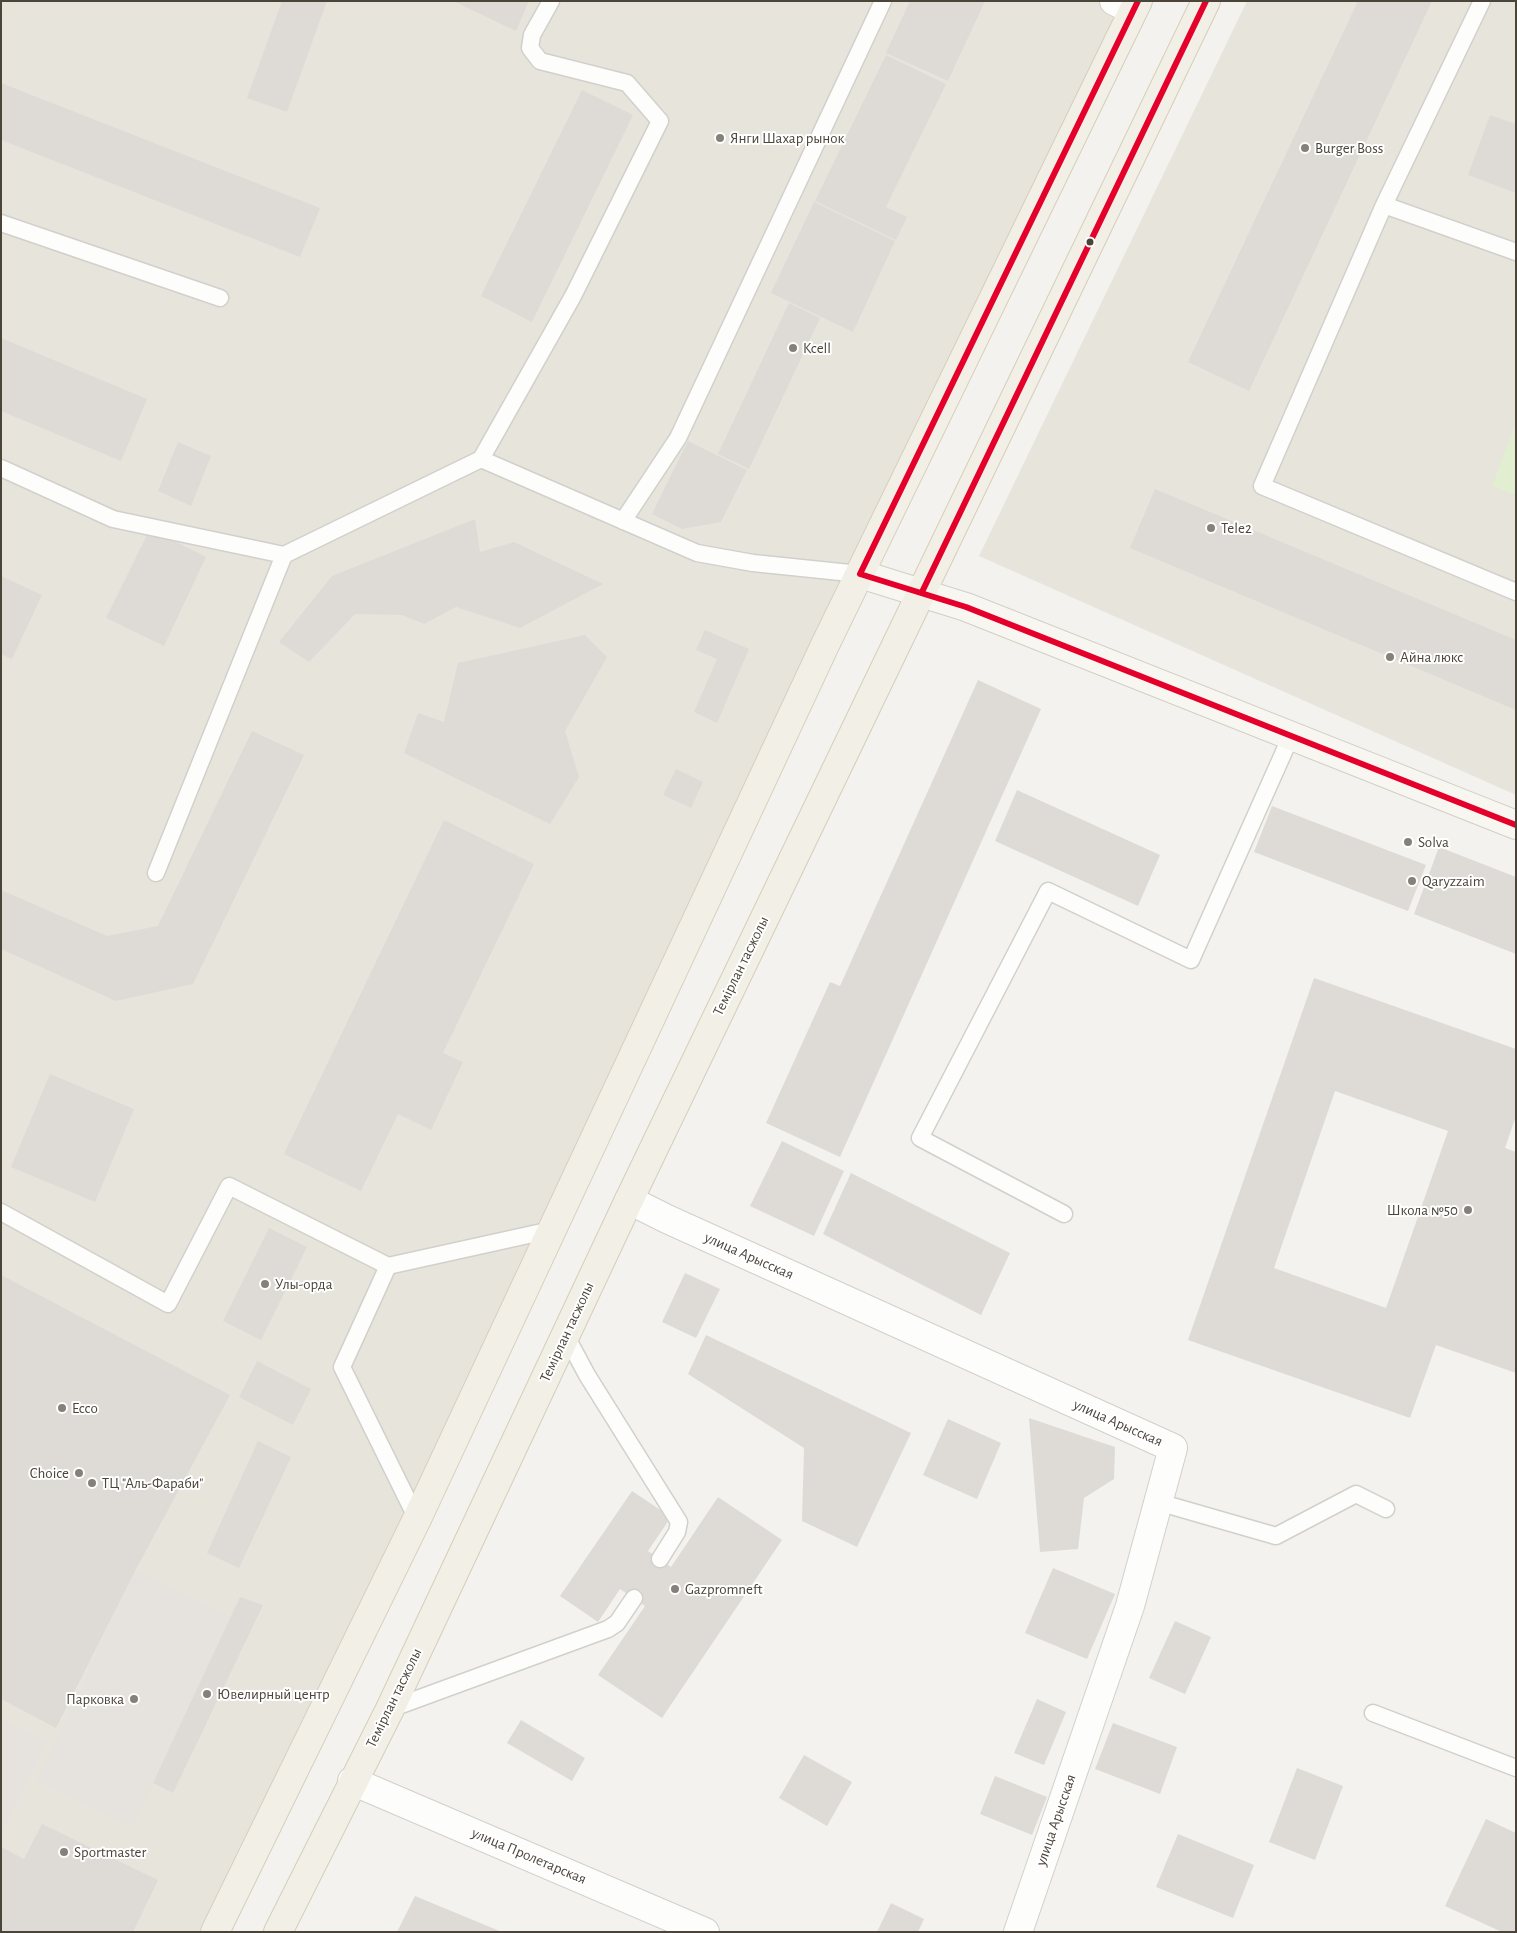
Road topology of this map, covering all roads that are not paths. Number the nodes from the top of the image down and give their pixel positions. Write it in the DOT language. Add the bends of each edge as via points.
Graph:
graph roads {
  1 [pos="551,1"];
  2 [pos="883,1"];
  3 [pos="1206,1"];
  4 [pos="1482,1"];
  5 [pos="1128,4"];
  6 [pos="1384,205"];
  7 [pos="1,223"];
  8 [pos="1516,252"];
  9 [pos="220,298"];
  10 [pos="481,459"];
  11 [pos="1,468"];
  12 [pos="623,521"];
  13 [pos="284,555"];
  14 [pos="860,574"];
  15 [pos="922,592"];
  16 [pos="1516,592"];
  17 [pos="1291,736"];
  18 [pos="1516,825"];
  19 [pos="156,873"];
  20 [pos="629,1200"];
  21 [pos="1,1212"];
  22 [pos="1064,1214"];
  23 [pos="551,1230"];
  24 [pos="388,1266"];
  25 [pos="565,1334"];
  26 [pos="1158,1502"];
  27 [pos="1386,1509"];
  28 [pos="417,1519"];
  29 [pos="660,1559"];
  30 [pos="634,1598"];
  31 [pos="390,1709"];
  32 [pos="1373,1713"];
  33 [pos="1516,1768"];
  34 [pos="352,1781"];
  35 [pos="215,1932"];
  36 [pos="278,1932"];
  37 [pos="706,1932"];
  38 [pos="1018,1932"];
  1 -- 10 [label="lane" via="532,35 530,48 540,61 627,83 660,121 573,296"];
  2 -- 12 [label="lane" via="678,438"];
  3 -- 15 [label="main road, Темірлан тасжолы"];
  4 -- 6 [label="lane"];
  5 -- 14 [label="main road"];
  6 -- 8 [label="lane"];
  6 -- 16 [label="lane" via="1262,486"];
  7 -- 9 [label="lane"];
  10 -- 12 [label="lane"];
  10 -- 13 [label="lane"];
  11 -- 13 [label="lane" via="113,519"];
  12 -- 14 [label="lane" via="697,553 753,563"];
  13 -- 19 [label="lane"];
  14 -- 15 [label="street"];
  14 -- 23 [label="main road"];
  15 -- 17 [label="street" via="976,610"];
  15 -- 20 [label="main road, Темірлан тасжолы"];
  17 -- 18 [label="street"];
  17 -- 22 [label="lane" via="1191,960 1048,891 920,1138"];
  20 -- 25 [label="main road, Темірлан тасжолы"];
  20 -- 26 [label="street, улица Арысская" via="1173,1448"];
  21 -- 24 [label="lane" via="168,1304 229,1186"];
  23 -- 24 [label="lane"];
  23 -- 28 [label="main road"];
  24 -- 28 [label="lane" via="342,1367"];
  25 -- 29 [label="lane" via="679,1522 677,1532"];
  25 -- 31 [label="main road, Темірлан тасжолы"];
  26 -- 27 [label="lane" via="1276,1536 1356,1494"];
  26 -- 38 [label="street, улица Арысская" via="1130,1606"];
  28 -- 35 [label="main road"];
  30 -- 31 [label="lane" via="617,1624 608,1630"];
  31 -- 34 [label="main road, Темірлан тасжолы"];
  32 -- 33 [label="lane"];
  34 -- 36 [label="main road, Темірлан тасжолы"];
  34 -- 37 [label="street, улица Пролетарская"];
}
